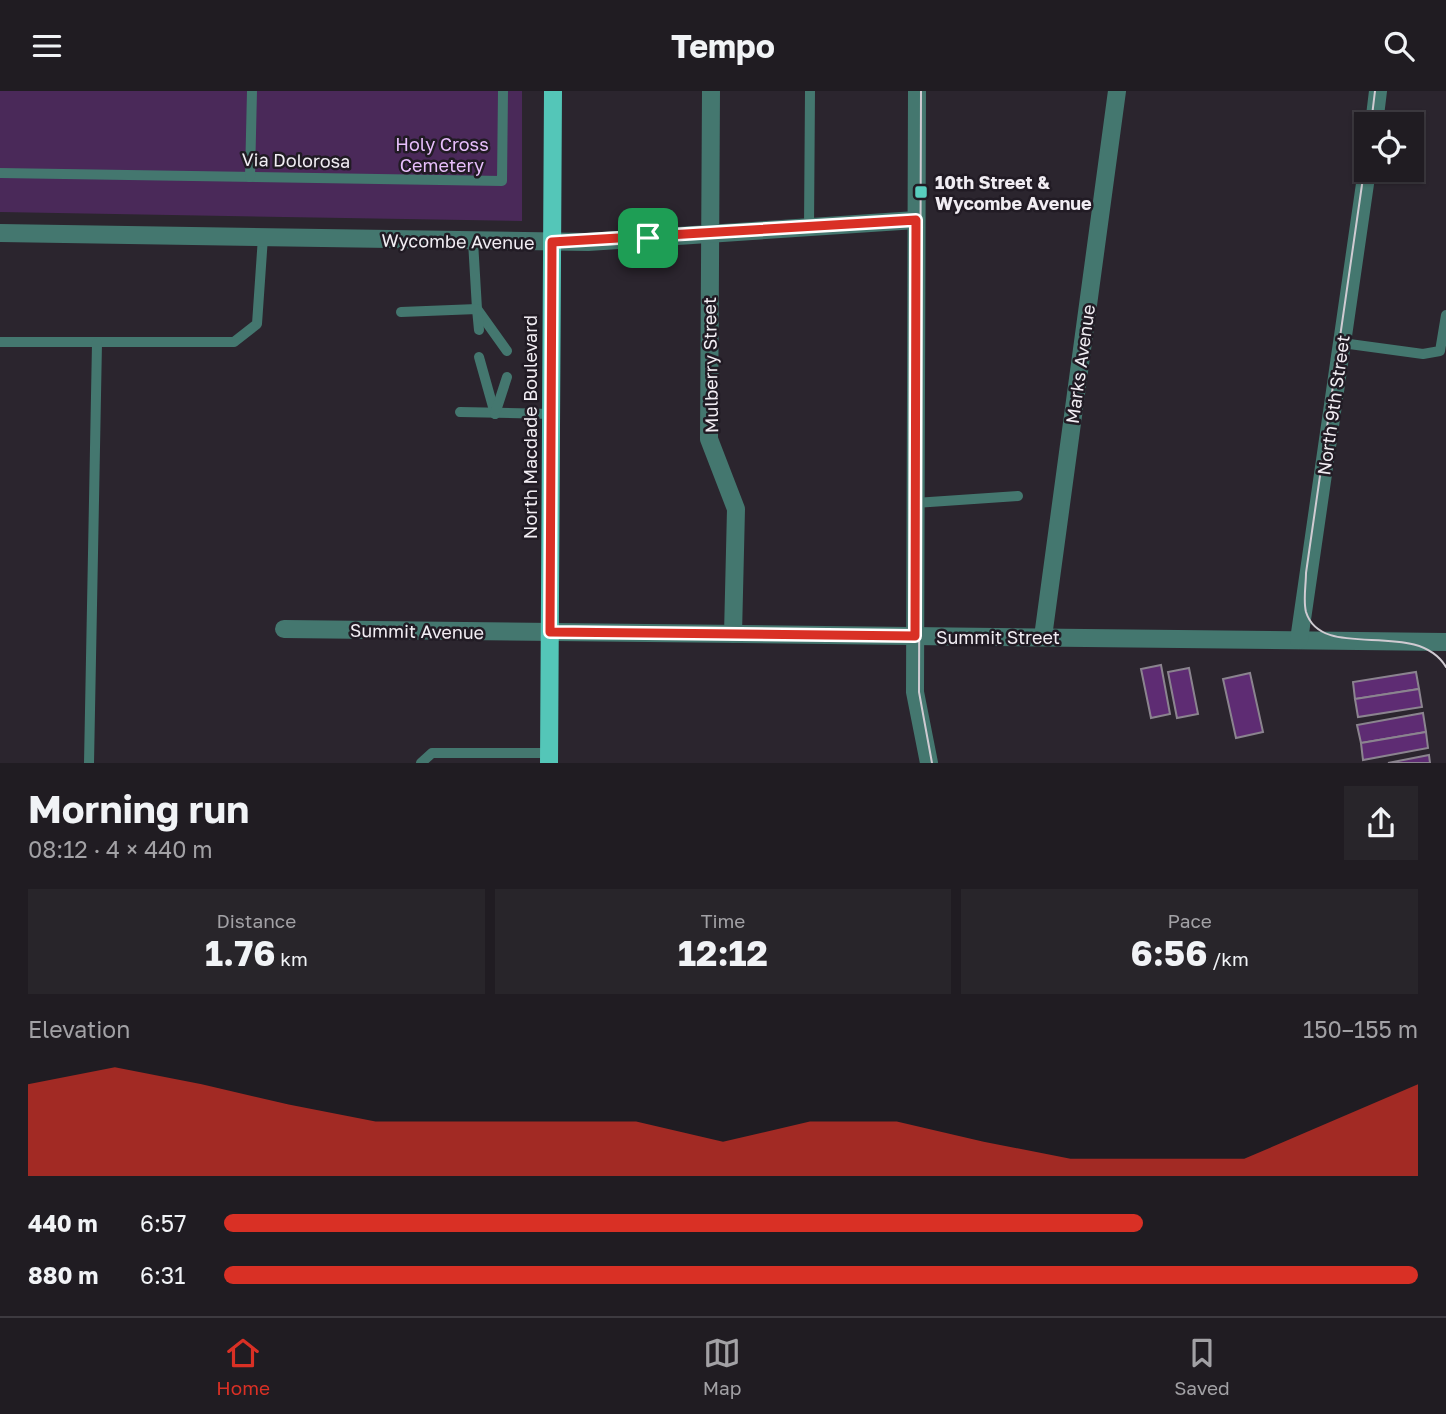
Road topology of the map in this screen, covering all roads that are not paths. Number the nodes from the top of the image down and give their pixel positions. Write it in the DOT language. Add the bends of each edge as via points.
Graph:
graph roads {
  1 [pos="251,91"];
  2 [pos="503,91"];
  3 [pos="554,91"];
  4 [pos="711,91"];
  5 [pos="810,91"];
  6 [pos="917,91"];
  7 [pos="1117,91"];
  8 [pos="1378,91"];
  9 [pos="1375,112"];
  10 [pos="0,173"];
  11 [pos="250,177"];
  12 [pos="1365,182"];
  13 [pos="916,220"];
  14 [pos="809,227"];
  15 [pos="0,233"];
  16 [pos="709,233"];
  17 [pos="263,237"];
  18 [pos="473,241"];
  19 [pos="552,242"];
  20 [pos="477,309"];
  21 [pos="401,312"];
  22 [pos="1446,315"];
  23 [pos="479,330"];
  24 [pos="0,342"];
  25 [pos="97,343"];
  26 [pos="1342,343"];
  27 [pos="508,351"];
  28 [pos="479,357"];
  29 [pos="507,377"];
  30 [pos="460,412"];
  31 [pos="495,414"];
  32 [pos="552,414"];
  33 [pos="1018,496"];
  34 [pos="915,503"];
  35 [pos="284,629"];
  36 [pos="550,632"];
  37 [pos="733,634"];
  38 [pos="915,636"];
  39 [pos="1043,637"];
  40 [pos="1299,640"];
  41 [pos="1446,642"];
  42 [pos="549,758"];
  43 [pos="89,763"];
  44 [pos="421,763"];
  45 [pos="929,763"];
  1 -- 11 [label="lane"];
  2 -- 11 [label="lane, Via Dolorosa" via="502,181"];
  3 -- 19 [label="main road, North Macdade Boulevard"];
  4 -- 16 [label="street, Mulberry Street"];
  5 -- 14 [label="lane"];
  6 -- 13 [label="street"];
  7 -- 39 [label="street, Marks Avenue"];
  8 -- 9 [label="street"];
  10 -- 11 [label="lane, Via Dolorosa"];
  12 -- 26 [label="street, North 9th Street"];
  13 -- 14 [label="street, Wycombe Avenue"];
  13 -- 34 [label="street"];
  14 -- 16 [label="street, Wycombe Avenue"];
  15 -- 17 [label="street, Wycombe Avenue"];
  16 -- 19 [label="street, Wycombe Avenue"];
  16 -- 37 [label="street, Mulberry Street" via="709,439 736,509"];
  17 -- 18 [label="street, Wycombe Avenue"];
  17 -- 25 [label="lane" via="260,313 248,334 218,345"];
  18 -- 19 [label="street, Wycombe Avenue"];
  18 -- 20 [label="lane"];
  19 -- 32 [label="main road, North Macdade Boulevard"];
  20 -- 21 [label="lane"];
  20 -- 23 [label="lane"];
  20 -- 27 [label="lane"];
  22 -- 26 [label="lane" via="1440,351 1423,354"];
  24 -- 25 [label="lane"];
  25 -- 43 [label="lane"];
  26 -- 40 [label="street, North 9th Street"];
  28 -- 31 [label="lane"];
  29 -- 31 [label="lane"];
  30 -- 31 [label="lane"];
  31 -- 32 [label="lane"];
  32 -- 36 [label="main road, North Macdade Boulevard"];
  33 -- 34 [label="lane"];
  34 -- 38 [label="street"];
  35 -- 36 [label="street, Summit Avenue"];
  36 -- 37 [label="street, Summit Street"];
  36 -- 42 [label="main road, North Macdade Boulevard"];
  37 -- 38 [label="street, Summit Street"];
  38 -- 39 [label="street, Summit Street"];
  38 -- 45 [label="street" via="915,692"];
  39 -- 40 [label="street, Summit Street"];
  40 -- 41 [label="street, Summit Street"];
  42 -- 44 [label="lane" via="432,753"];
}
